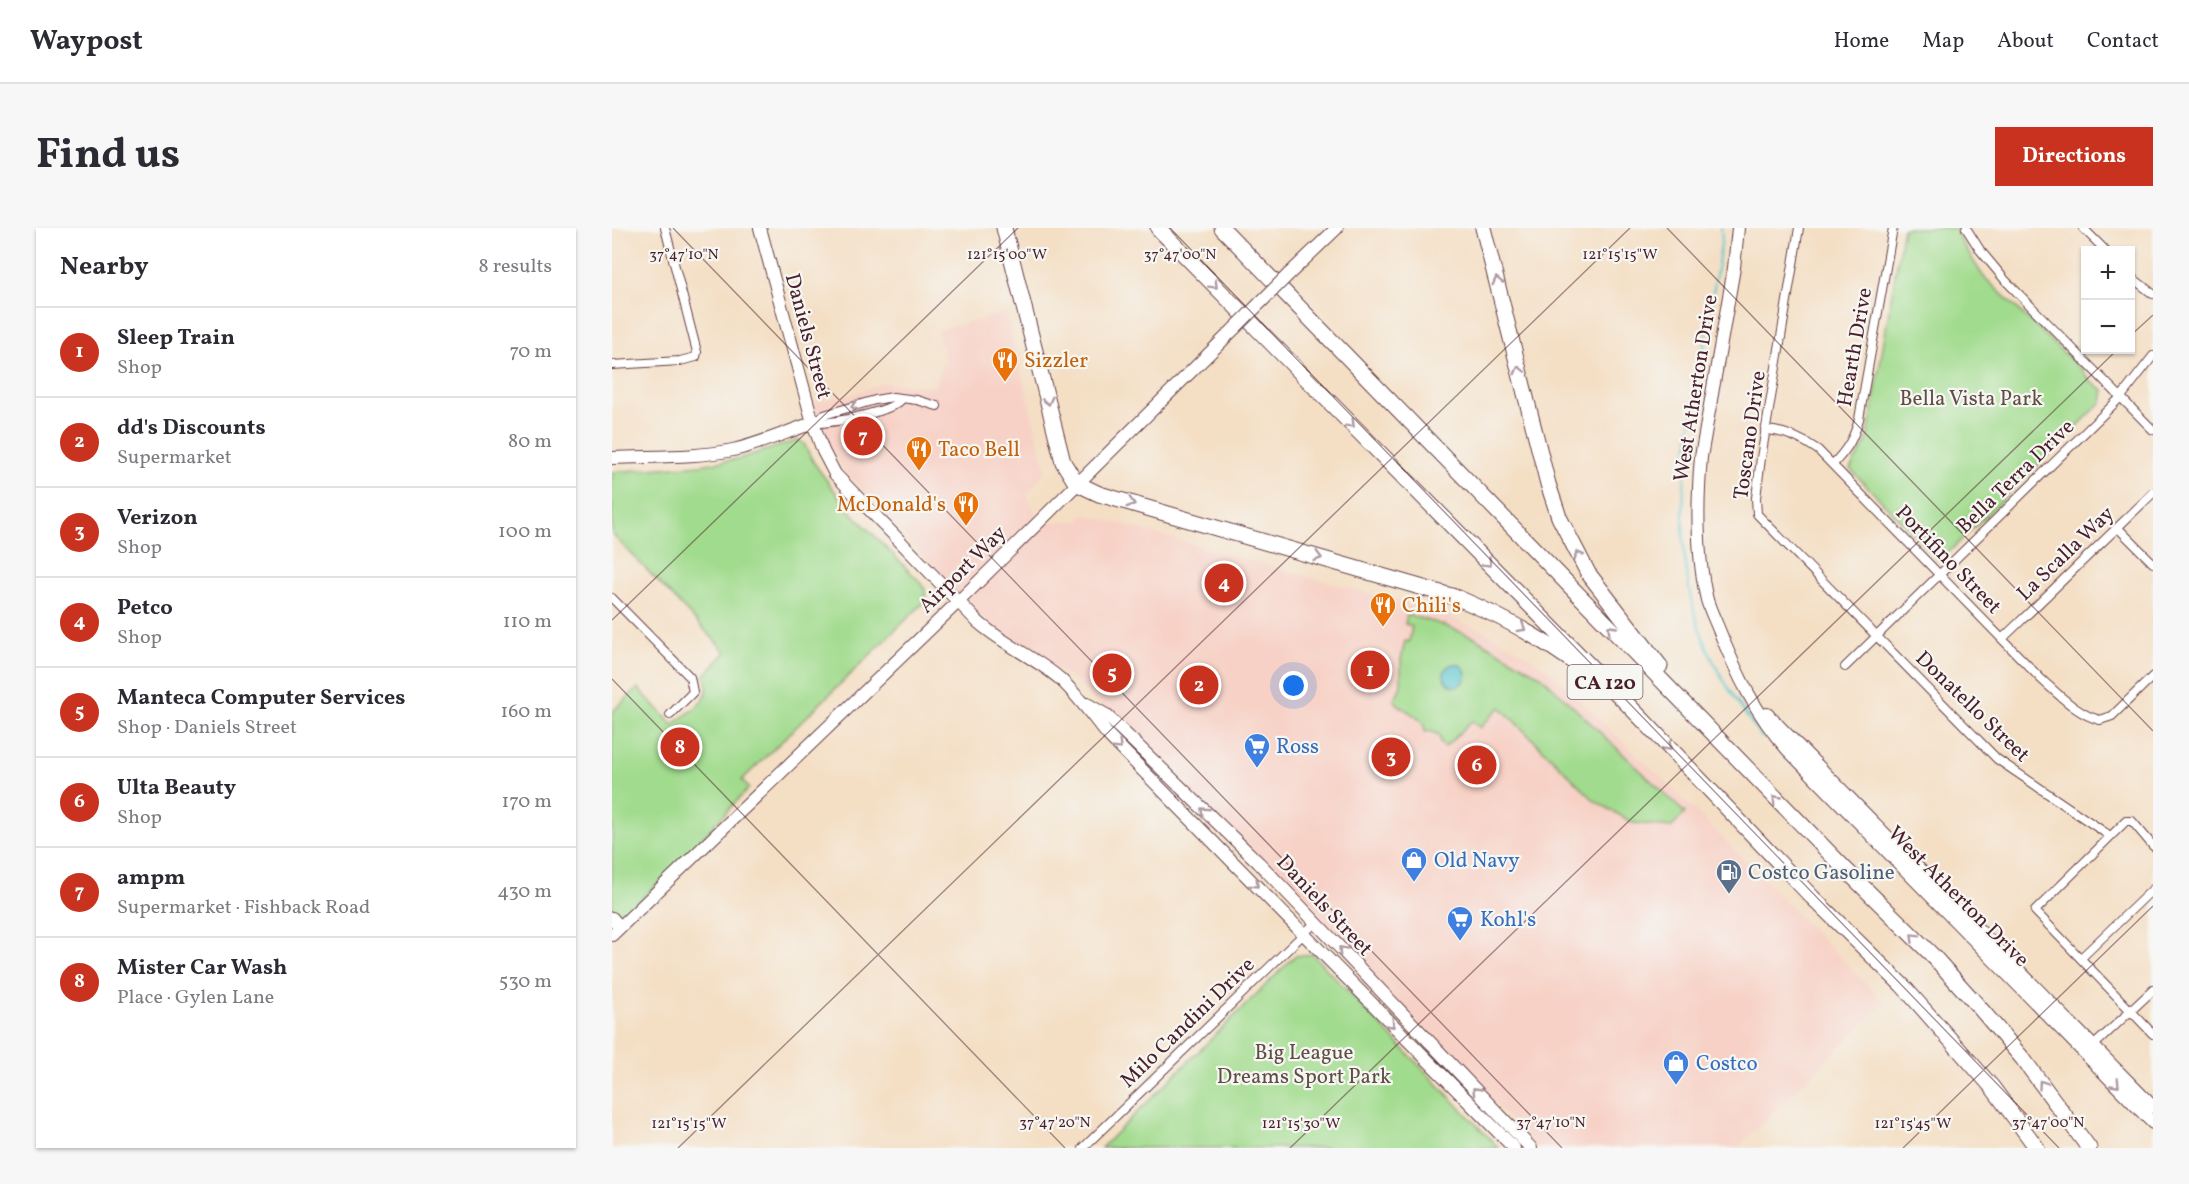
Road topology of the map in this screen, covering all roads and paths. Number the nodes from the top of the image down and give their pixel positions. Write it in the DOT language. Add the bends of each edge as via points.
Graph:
graph roads {
  1 [pos="665,228"];
  2 [pos="760,228"];
  3 [pos="1004,228"];
  4 [pos="1158,228"];
  5 [pos="1221,228"];
  6 [pos="1337,228"];
  7 [pos="1483,228"];
  8 [pos="1738,228"];
  9 [pos="1799,228"];
  10 [pos="1893,228"];
  11 [pos="1966,228"];
  12 [pos="2084,228"];
  13 [pos="2101,246"];
  14 [pos="2135,280"];
  15 [pos="2153,294"];
  16 [pos="2153,356"];
  17 [pos="612,365"];
  18 [pos="2121,397"];
  19 [pos="937,406"];
  20 [pos="813,423"];
  21 [pos="1765,430"];
  22 [pos="2153,430"];
  23 [pos="612,458"];
  24 [pos="1833,464"];
  25 [pos="1076,483"];
  26 [pos="2153,493"];
  27 [pos="2118,528"];
  28 [pos="2153,563"];
  29 [pos="1939,574"];
  30 [pos="612,598"];
  31 [pos="958,602"];
  32 [pos="1875,636"];
  33 [pos="2002,639"];
  34 [pos="1845,667"];
  35 [pos="2153,676"];
  36 [pos="1081,700"];
  37 [pos="670,715"];
  38 [pos="1643,720"];
  39 [pos="1700,720"];
  40 [pos="2110,836"];
  41 [pos="2153,846"];
  42 [pos="2153,889"];
  43 [pos="1316,922"];
  44 [pos="615,926"];
  45 [pos="1303,933"];
  46 [pos="2081,958"];
  47 [pos="2153,990"];
  48 [pos="2131,1011"];
  49 [pos="2153,1034"];
  50 [pos="2090,1049"];
  51 [pos="2153,1107"];
  52 [pos="2153,1123"];
  53 [pos="1083,1148"];
  54 [pos="1514,1148"];
  55 [pos="1531,1148"];
  56 [pos="2037,1148"];
  57 [pos="2089,1148"];
  1 -- 17 [label="street" via="696,357"];
  2 -- 20 [label="main road, Daniels Street"];
  3 -- 25 [label="highway, one-way" via="1062,462"];
  4 -- 38 [label="highway, CA 120, one-way"];
  39 -- 5 [label="highway, CA 120, one-way"];
  6 -- 25 [label="main road, Airport Way, bridge"];
  39 -- 7 [label="highway, one-way" via="1594,581 1559,517"];
  8 -- 50 [label="main road, West Atherton Drive" via="1701,457 1697,532 1707,600 1746,691 1786,750"];
  9 -- 21 [label="street, Toscano Drive"];
  10 -- 24 [label="street, Hearth Drive" via="1855,435"];
  11 -- 18 [label="street" via="2005,280"];
  12 -- 13 [label="street"];
  14 -- 15 [label="street"];
  16 -- 18 [label="street, Bella Terra Drive"];
  18 -- 22 [label="street"];
  18 -- 29 [label="street, Bella Terra Drive"];
  19 -- 20 [label="street" via="901,400 896,406 877,411 826,424"];
  20 -- 23 [label="main road" via="722,452"];
  20 -- 31 [label="main road, Daniels Street" via="835,474"];
  21 -- 24 [label="street, Portifino Street" via="1795,437"];
  21 -- 32 [label="street, Toscano Drive" via="1757,514"];
  24 -- 29 [label="street, Portifino Street"];
  25 -- 31 [label="main road, Airport Way"];
  25 -- 38 [label="highway, one-way" via="1099,494 1417,585 1488,610 1552,646"];
  26 -- 27 [label="street, La Scalla Way"];
  27 -- 28 [label="street"];
  27 -- 33 [label="street, La Scalla Way"];
  29 -- 32 [label="street, Bella Terra Drive"];
  29 -- 33 [label="street, Portifino Street"];
  30 -- 37 [label="street" via="690,677 693,692"];
  31 -- 36 [label="main road, Daniels Street" via="994,636 1059,678"];
  31 -- 44 [label="main road, Airport Way"];
  32 -- 34 [label="street, Bella Terra Drive"];
  32 -- 40 [label="street, Donatello Street" via="1997,759"];
  33 -- 35 [label="street, Portifino Street" via="2064,699 2096,719 2112,716"];
  43 -- 36 [label="main road, Daniels Street, one-way" via="1106,715"];
  36 -- 45 [label="main road, Daniels Street, one-way" via="1108,735"];
  38 -- 56 [label="highway, CA 120, one-way" via="1903,986 1992,1087"];
  57 -- 39 [label="highway, CA 120, one-way" via="2024,1059 1964,990"];
  40 -- 41 [label="street" via="2126,821 2132,821"];
  40 -- 46 [label="street" via="2035,911"];
  42 -- 46 [label="street"];
  43 -- 45 [label="street, Milo Candini Drive"];
  55 -- 43 [label="main road, Daniels Street, one-way"];
  45 -- 53 [label="street, Milo Candini Drive"];
  45 -- 54 [label="main road, Daniels Street, one-way"];
  46 -- 48 [label="street"];
  47 -- 48 [label="street"];
  48 -- 49 [label="street"];
  48 -- 50 [label="street"];
  50 -- 51 [label="main road, West Atherton Drive"];
  50 -- 52 [label="main road, West Atherton Drive, one-way"];
}
